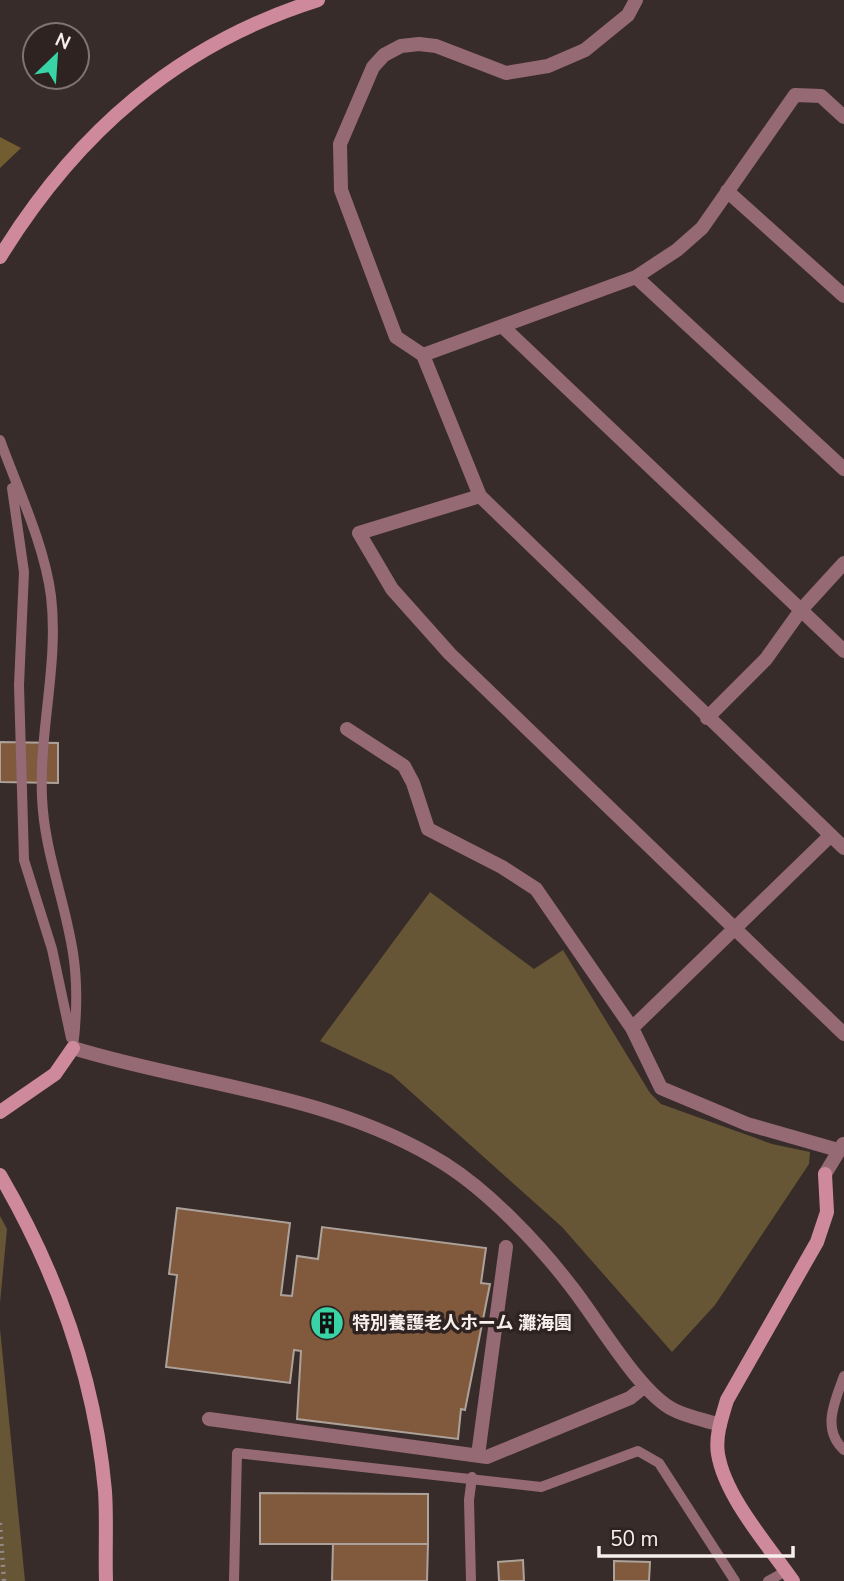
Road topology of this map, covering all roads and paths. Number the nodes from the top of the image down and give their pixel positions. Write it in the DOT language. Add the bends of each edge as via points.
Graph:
graph roads {
  1 [pos="318,0"];
  2 [pos="636,0"];
  3 [pos="844,117"];
  4 [pos="727,191"];
  5 [pos="0,257"];
  6 [pos="636,277"];
  7 [pos="844,296"];
  8 [pos="502,326"];
  9 [pos="423,355"];
  10 [pos="0,440"];
  11 [pos="9,464"];
  12 [pos="844,469"];
  13 [pos="480,496"];
  14 [pos="844,563"];
  15 [pos="800,610"];
  16 [pos="844,651"];
  17 [pos="707,718"];
  18 [pos="346,729"];
  19 [pos="831,835"];
  20 [pos="844,848"];
  21 [pos="734,930"];
  22 [pos="632,1028"];
  23 [pos="844,1034"];
  24 [pos="73,1048"];
  25 [pos="0,1112"];
  26 [pos="841,1147"];
  27 [pos="0,1175"];
  28 [pos="506,1247"];
  29 [pos="844,1376"];
  30 [pos="645,1386"];
  31 [pos="209,1419"];
  32 [pos="720,1425"];
  33 [pos="844,1450"];
  34 [pos="478,1455"];
  35 [pos="471,1477"];
  36 [pos="0,1522"];
  37 [pos="790,1576"];
  38 [pos="4,1581"];
  39 [pos="106,1581"];
  40 [pos="234,1581"];
  41 [pos="471,1581"];
  42 [pos="735,1581"];
  43 [pos="768,1581"];
  1 -- 5 [label="street" via="226,36 128,103 82,145"];
  2 -- 9 [label="street" via="628,15 585,50 548,65 506,74 436,46 419,44 401,46 373,68 340,144 341,190 396,337"];
  3 -- 4 [label="street" via="821,96 795,95"];
  4 -- 6 [label="street" via="702,228"];
  4 -- 7 [label="street"];
  6 -- 8 [label="street"];
  6 -- 12 [label="street"];
  8 -- 9 [label="street"];
  8 -- 15 [label="street"];
  9 -- 13 [label="street"];
  10 -- 11 [label="lane"];
  11 -- 24 [label="lane" via="24,572 19,699 24,860 52,949"];
  11 -- 24 [label="lane" via="51,595 53,654 42,796 49,855 73,952 78,1005"];
  13 -- 17 [label="street"];
  13 -- 21 [label="street" via="359,533 392,589 450,654"];
  14 -- 15 [label="street"];
  15 -- 16 [label="street"];
  15 -- 17 [label="street" via="766,659"];
  17 -- 19 [label="street"];
  18 -- 22 [label="street" via="404,766 428,829 536,889"];
  19 -- 20 [label="street"];
  19 -- 21 [label="street"];
  21 -- 22 [label="street"];
  21 -- 23 [label="street"];
  22 -- 26 [label="street" via="661,1087 747,1124"];
  24 -- 25 [label="street" via="55,1074"];
  24 -- 30 [label="street" via="341,1117 401,1140 446,1165 502,1210 568,1282"];
  26 -- 32 [label="street" via="825,1174 827,1212 817,1242 727,1400"];
  27 -- 39 [label="street" via="31,1227 63,1306 91,1400 105,1491"];
  28 -- 34 [label="street"];
  29 -- 33 [label="lane" via="830,1413 835,1442"];
  30 -- 32 [label="street" via="673,1410"];
  30 -- 34 [label="street" via="630,1398 486,1457"];
  31 -- 34 [label="street"];
  32 -- 37 [label="street" via="718,1453 729,1488"];
  35 -- 40 [label="lane" via="237,1453"];
  35 -- 41 [label="lane"];
  35 -- 42 [label="lane" via="541,1487 638,1451 659,1462"];
  36 -- 38 [label="path"];
  37 -- 43 [label="lane"];
}
